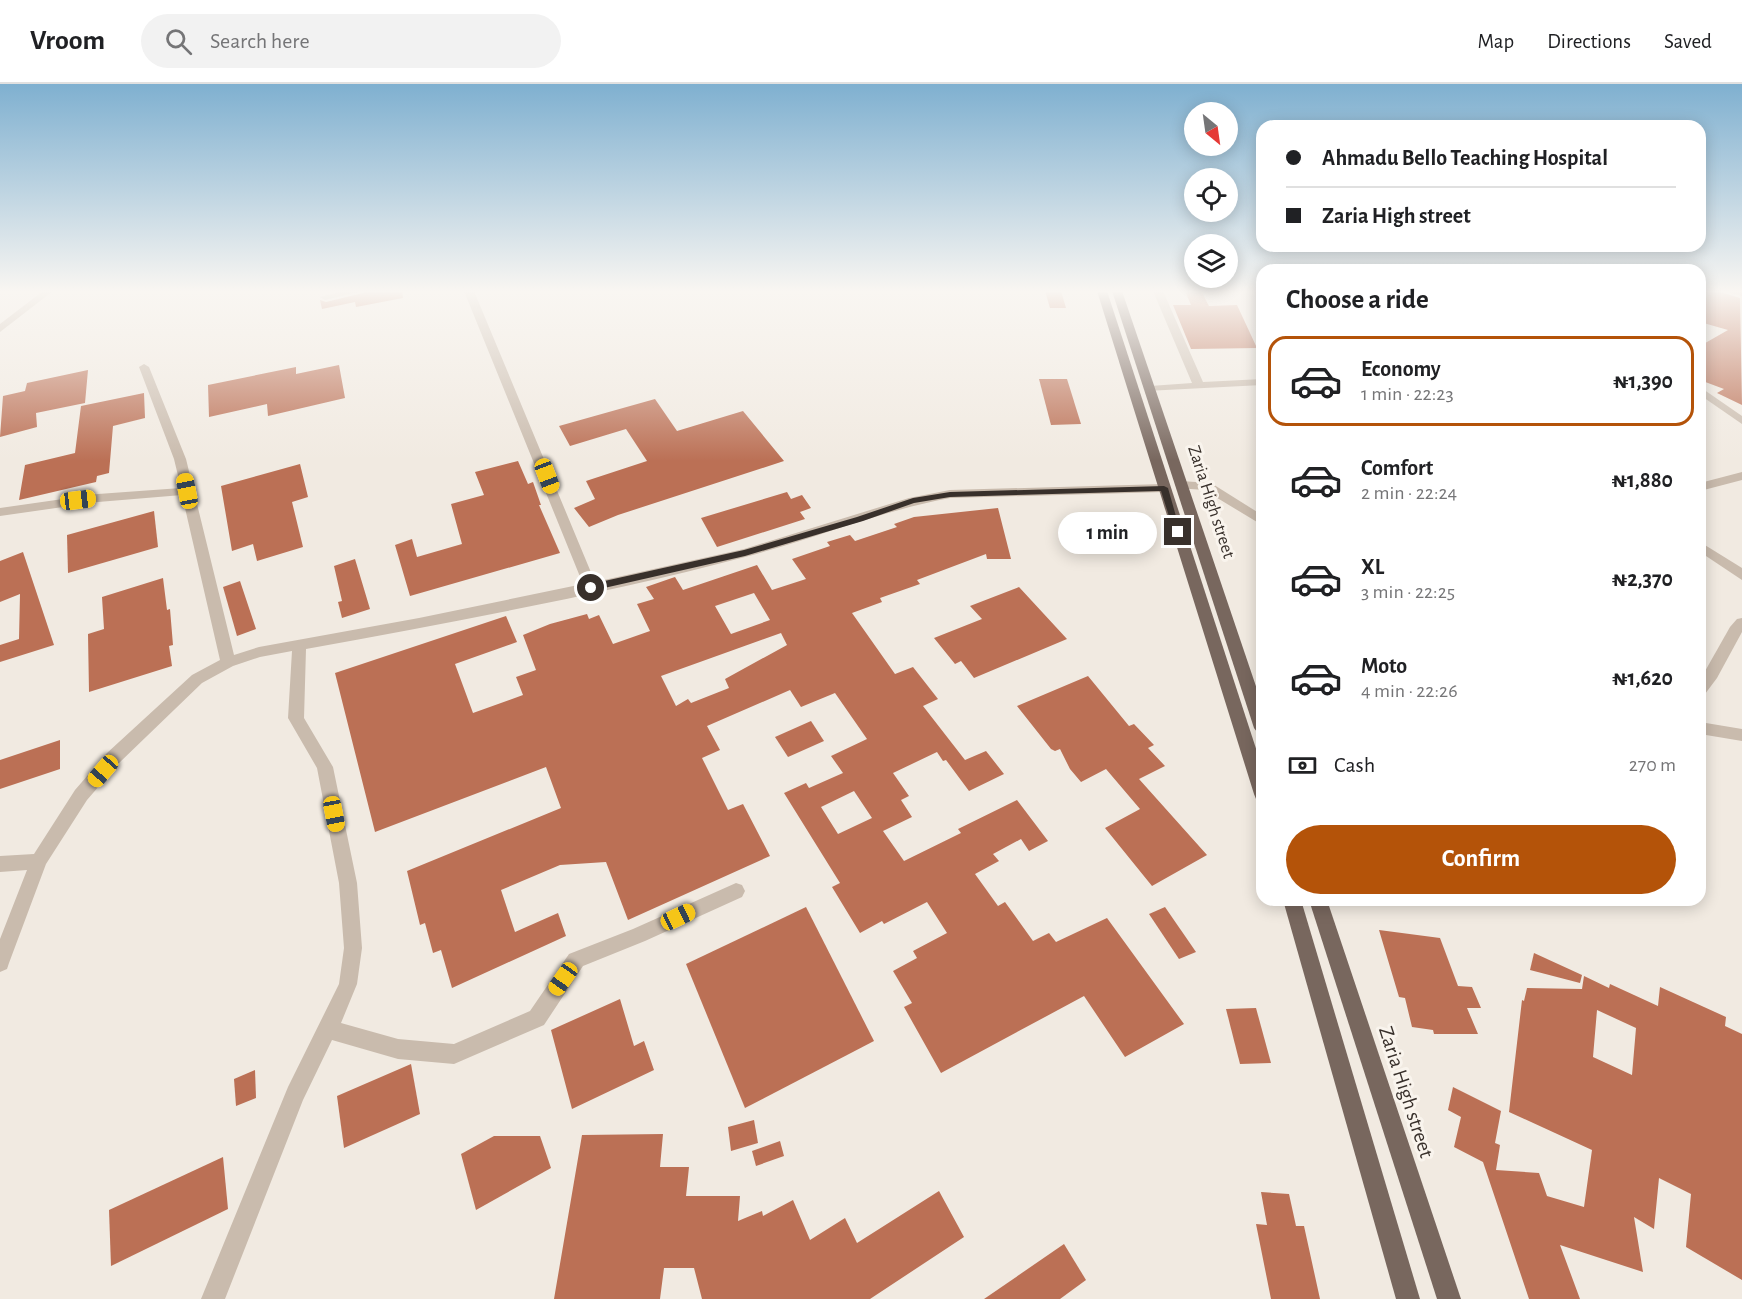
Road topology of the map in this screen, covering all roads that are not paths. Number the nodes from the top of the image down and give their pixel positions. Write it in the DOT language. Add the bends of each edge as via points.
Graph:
graph roads {
  1 [pos="492,348"];
  2 [pos="1120,348"];
  3 [pos="1136,348"];
  4 [pos="1182,348"];
  5 [pos="144,367"];
  6 [pos="1256,382"];
  7 [pos="1199,386"];
  8 [pos="1150,389"];
  9 [pos="1706,394"];
  10 [pos="1742,421"];
  11 [pos="1742,476"];
  12 [pos="1181,484"];
  13 [pos="1706,485"];
  14 [pos="1164,488"];
  15 [pos="187,491"];
  16 [pos="0,512"];
  17 [pos="1256,517"];
  18 [pos="1706,550"];
  19 [pos="1742,575"];
  20 [pos="591,588"];
  21 [pos="1742,623"];
  22 [pos="299,645"];
  23 [pos="228,662"];
  24 [pos="1706,684"];
  25 [pos="1256,710"];
  26 [pos="1706,729"];
  27 [pos="1742,735"];
  28 [pos="1256,775"];
  29 [pos="39,861"];
  30 [pos="0,864"];
  31 [pos="736,891"];
  32 [pos="1294,906"];
  33 [pos="1320,906"];
  34 [pos="0,963"];
  35 [pos="328,1029"];
  36 [pos="213,1299"];
  37 [pos="1408,1299"];
  38 [pos="1449,1299"];
  1 -- 20 [label="street"];
  2 -- 14 [label="main road"];
  3 -- 8 [label="main road, Zaria High street"];
  4 -- 7 [label="street"];
  5 -- 15 [label="street" via="180,459"];
  6 -- 7 [label="street"];
  7 -- 8 [label="street"];
  8 -- 12 [label="main road, Zaria High street"];
  9 -- 10 [label="street"];
  11 -- 13 [label="street"];
  12 -- 17 [label="street" via="1196,483 1214,489"];
  12 -- 25 [label="main road, Zaria High street"];
  14 -- 20 [label="street" via="950,494 913,501 745,553"];
  14 -- 28 [label="main road"];
  15 -- 16 [label="street"];
  15 -- 23 [label="street"];
  18 -- 19 [label="street"];
  20 -- 22 [label="street"];
  21 -- 24 [label="street" via="1726,643"];
  22 -- 23 [label="street"];
  22 -- 35 [label="street" via="296,718 325,767 348,884 352,948 348,984"];
  23 -- 29 [label="street" via="197,679 113,758 81,795"];
  26 -- 27 [label="street"];
  29 -- 30 [label="street"];
  29 -- 34 [label="street"];
  31 -- 35 [label="street" via="576,960 537,1018 454,1054 398,1049"];
  32 -- 37 [label="main road"];
  33 -- 38 [label="main road, Zaria High street"];
  35 -- 36 [label="street" via="295,1094"];
}
